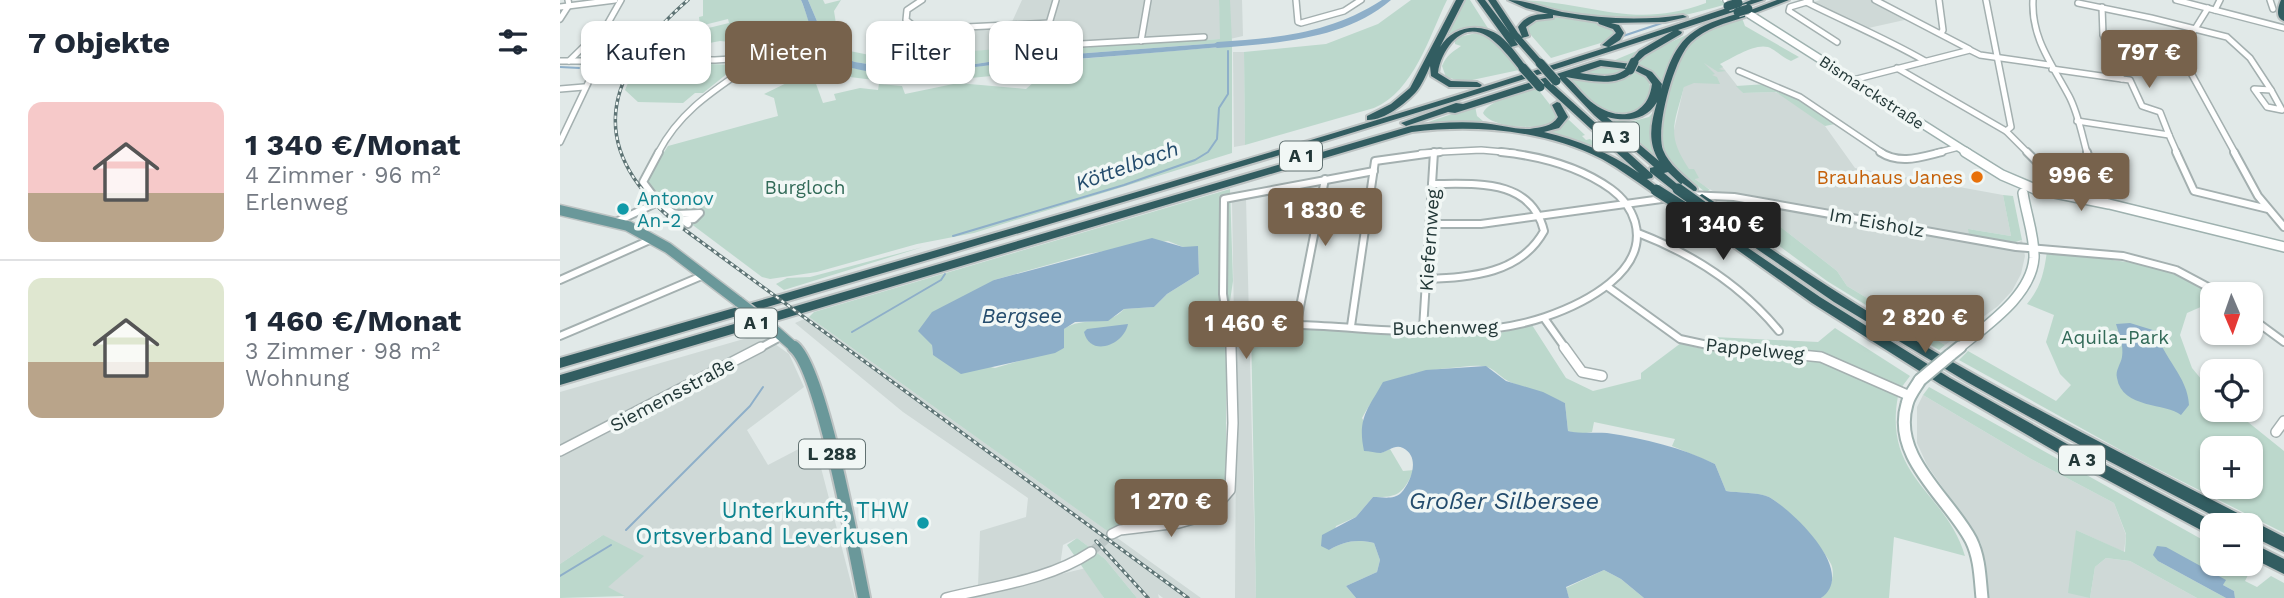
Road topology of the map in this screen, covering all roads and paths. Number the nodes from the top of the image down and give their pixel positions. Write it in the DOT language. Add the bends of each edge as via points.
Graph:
graph roads {
  1 [pos="615,0"];
  2 [pos="621,0"];
  3 [pos="922,0"];
  4 [pos="1056,0"];
  5 [pos="1148,0"];
  6 [pos="1296,0"];
  7 [pos="1361,0"];
  8 [pos="1460,0"];
  9 [pos="1475,0"];
  10 [pos="1481,0"];
  11 [pos="1492,0"];
  12 [pos="1512,0"];
  13 [pos="1760,0"];
  14 [pos="1779,0"];
  15 [pos="1785,0"];
  16 [pos="1875,0"];
  17 [pos="1939,0"];
  18 [pos="1986,0"];
  19 [pos="2033,0"];
  20 [pos="2176,0"];
  21 [pos="2220,0"];
  22 [pos="2270,0"];
  23 [pos="1809,1"];
  24 [pos="2284,1"];
  25 [pos="568,3"];
  26 [pos="2078,3"];
  27 [pos="560,7"];
  28 [pos="1740,7"];
  29 [pos="2102,7"];
  30 [pos="2211,9"];
  31 [pos="2280,13"];
  32 [pos="560,19"];
  33 [pos="1504,19"];
  34 [pos="1051,21"];
  35 [pos="1695,21"];
  36 [pos="989,26"];
  37 [pos="2284,28"];
  38 [pos="2196,29"];
  39 [pos="1678,32"];
  40 [pos="1941,33"];
  41 [pos="1525,36"];
  42 [pos="1204,37"];
  43 [pos="2172,40"];
  44 [pos="1141,41"];
  45 [pos="1838,42"];
  46 [pos="1083,44"];
  47 [pos="2186,44"];
  48 [pos="1605,45"];
  49 [pos="1506,47"];
  50 [pos="1970,50"];
  51 [pos="1996,57"];
  52 [pos="560,61"];
  53 [pos="569,61"];
  54 [pos="581,61"];
  55 [pos="1925,61"];
  56 [pos="1535,65"];
  57 [pos="2050,67"];
  58 [pos="1897,68"];
  59 [pos="1739,71"];
  60 [pos="2122,79"];
  61 [pos="1853,80"];
  62 [pos="1495,81"];
  63 [pos="725,83"];
  64 [pos="1552,83"];
  65 [pos="586,84"];
  66 [pos="584,87"];
  67 [pos="560,89"];
  68 [pos="2272,90"];
  69 [pos="1557,105"];
  70 [pos="1592,107"];
  71 [pos="1410,112"];
  72 [pos="2077,121"];
  73 [pos="2006,131"];
  74 [pos="1393,133"];
  75 [pos="2169,135"];
  76 [pos="560,142"];
  77 [pos="1959,148"];
  78 [pos="1434,151"];
  79 [pos="1374,171"];
  80 [pos="1325,179"];
  81 [pos="2095,179"];
  82 [pos="2016,183"];
  83 [pos="1432,184"];
  84 [pos="1687,189"];
  85 [pos="2035,189"];
  86 [pos="1660,190"];
  87 [pos="2023,193"];
  88 [pos="659,202"];
  89 [pos="1627,203"];
  90 [pos="2103,203"];
  91 [pos="2269,209"];
  92 [pos="560,210"];
  93 [pos="1714,211"];
  94 [pos="1691,212"];
  95 [pos="677,214"];
  96 [pos="1541,215"];
  97 [pos="616,222"];
  98 [pos="1085,224"];
  99 [pos="1430,224"];
  100 [pos="2284,227"];
  101 [pos="1638,233"];
  102 [pos="652,239"];
  103 [pos="978,241"];
  104 [pos="2032,247"];
  105 [pos="2284,247"];
  106 [pos="704,275"];
  107 [pos="1427,279"];
  108 [pos="560,280"];
  109 [pos="2202,282"];
  110 [pos="1608,287"];
  111 [pos="1544,318"];
  112 [pos="1351,326"];
  113 [pos="2263,327"];
  114 [pos="1423,330"];
  115 [pos="1779,331"];
  116 [pos="560,336"];
  117 [pos="782,336"];
  118 [pos="2284,342"];
  119 [pos="560,363"];
  120 [pos="1602,376"];
  121 [pos="560,380"];
  122 [pos="1910,396"];
  123 [pos="2284,421"];
  124 [pos="2276,432"];
  125 [pos="560,451"];
  126 [pos="2222,513"];
  127 [pos="2200,523"];
  128 [pos="1112,534"];
  129 [pos="2263,534"];
  130 [pos="2284,545"];
  131 [pos="1091,552"];
  132 [pos="2263,556"];
  133 [pos="2284,567"];
  134 [pos="864,598"];
  135 [pos="946,598"];
  136 [pos="1983,598"];
  1 -- 25 [label="street"];
  2 -- 53 [label="street" via="608,23"];
  3 -- 36 [label="street" via="907,10 906,20 915,27"];
  4 -- 34 [label="street"];
  5 -- 44 [label="street"];
  6 -- 7 [label="street" via="1298,22 1344,11"];
  8 -- 103 [label="highway" via="1416,86 1385,111"];
  9 -- 49 [label="highway"];
  10 -- 56 [label="highway, A 3"];
  11 -- 33 [label="highway, A 3"];
  12 -- 28 [label="highway" via="1549,11 1646,22"];
  13 -- 28 [label="highway, A 1"];
  14 -- 28 [label="highway, A 1"];
  15 -- 28 [label="highway"];
  16 -- 40 [label="street"];
  17 -- 40 [label="street"];
  18 -- 51 [label="street"];
  19 -- 57 [label="street" via="2032,16"];
  20 -- 30 [label="street"];
  21 -- 30 [label="street"];
  22 -- 31 [label="street"];
  23 -- 45 [label="street" via="1789,11"];
  23 -- 55 [label="street"];
  24 -- 31 [label="highway"];
  25 -- 27 [label="street"];
  25 -- 32 [label="street"];
  26 -- 29 [label="street"];
  28 -- 35 [label="highway, A 1"];
  28 -- 39 [label="highway, A 1"];
  28 -- 61 [label="main road, Bismarckstraße"];
  28 -- 84 [label="highway" via="1683,45 1656,121 1654,137 1661,158"];
  29 -- 38 [label="street"];
  29 -- 60 [label="street" via="2100,25"];
  30 -- 37 [label="street"];
  30 -- 38 [label="street"];
  33 -- 41 [label="highway"];
  33 -- 56 [label="highway, A 3"];
  35 -- 48 [label="highway"];
  35 -- 71 [label="highway, A 1"];
  38 -- 47 [label="street"];
  38 -- 68 [label="street" via="2234,42"];
  39 -- 69 [label="highway" via="1642,53 1623,76 1566,76 1488,102 1478,112 1495,124 1544,130 1563,120"];
  39 -- 98 [label="highway, A 1"];
  40 -- 50 [label="street"];
  41 -- 48 [label="highway" via="1522,26 1528,20 1560,16 1616,27 1620,35"];
  41 -- 56 [label="highway"];
  42 -- 44 [label="street"];
  43 -- 47 [label="street"];
  44 -- 46 [label="street"];
  47 -- 91 [label="street" via="2180,52"];
  48 -- 62 [label="highway"];
  49 -- 56 [label="highway"];
  49 -- 62 [label="highway" via="1488,33 1460,32 1447,40 1434,67 1437,78 1453,86"];
  50 -- 51 [label="street"];
  50 -- 55 [label="street"];
  51 -- 57 [label="street"];
  51 -- 73 [label="street" via="2011,127"];
  52 -- 53 [label="street"];
  53 -- 54 [label="street"];
  55 -- 58 [label="street"];
  56 -- 64 [label="highway, bridge"];
  56 -- 64 [label="highway, A 3, bridge"];
  57 -- 60 [label="street"];
  57 -- 72 [label="street" via="2070,98"];
  58 -- 61 [label="street"];
  58 -- 73 [label="street"];
  59 -- 77 [label="street" via="1800,97 1888,157 1912,160"];
  60 -- 75 [label="street" via="2130,80 2142,106 2157,110"];
  61 -- 77 [label="main road, Bismarckstraße"];
  62 -- 71 [label="highway"];
  63 -- 88 [label="street" via="692,106 667,136 643,183"];
  64 -- 69 [label="highway"];
  64 -- 70 [label="highway"];
  64 -- 84 [label="highway, A 3" via="1623,144"];
  64 -- 86 [label="highway, A 3"];
  65 -- 66 [label="street"];
  66 -- 67 [label="street"];
  66 -- 76 [label="street"];
  68 -- 68 [label="street" via="2254,89 2267,107 2282,110"];
  69 -- 86 [label="highway"];
  70 -- 74 [label="highway" via="1610,116 1635,117 1655,99 1657,84 1636,67 1596,63"];
  70 -- 84 [label="highway"];
  71 -- 103 [label="highway, A 1"];
  72 -- 75 [label="street"];
  72 -- 81 [label="street"];
  73 -- 81 [label="street" via="2045,170"];
  74 -- 86 [label="highway" via="1456,125 1552,138 1604,156"];
  74 -- 98 [label="highway"];
  75 -- 91 [label="street" via="2194,191"];
  77 -- 82 [label="main road, Bismarckstraße"];
  78 -- 79 [label="street" via="1375,161"];
  78 -- 83 [label="street, Kiefernweg"];
  78 -- 89 [label="street" via="1479,149 1539,158 1594,178"];
  79 -- 80 [label="street"];
  79 -- 112 [label="street"];
  80 -- 112 [label="street, Buchenweg" via="1297,322"];
  80 -- 128 [label="street" via="1224,199 1223,294 1231,332 1230,490 1203,516"];
  81 -- 90 [label="street"];
  82 -- 85 [label="main road"];
  82 -- 87 [label="main road" via="2015,189"];
  83 -- 96 [label="street" via="1500,188 1529,201"];
  83 -- 99 [label="street, Kiefernweg"];
  84 -- 93 [label="highway, A 3, bridge"];
  84 -- 93 [label="highway"];
  85 -- 87 [label="main road"];
  85 -- 90 [label="main road"];
  86 -- 94 [label="highway, bridge"];
  87 -- 104 [label="main road"];
  88 -- 95 [label="street"];
  88 -- 97 [label="street"];
  89 -- 96 [label="street, Im Eisholz"];
  89 -- 101 [label="street"];
  89 -- 104 [label="street, Im Eisholz" via="1720,195"];
  90 -- 105 [label="main road"];
  91 -- 100 [label="street"];
  92 -- 97 [label="main road, L 288"];
  93 -- 126 [label="highway, A 3" via="1850,308 1919,350 2088,445"];
  94 -- 127 [label="highway, A 3" via="1787,282 1919,365 2077,458"];
  95 -- 95 [label="street" via="700,213 686,222"];
  96 -- 99 [label="street, Im Eisholz" via="1481,224"];
  96 -- 107 [label="street" via="1541,240 1513,263 1464,277"];
  97 -- 102 [label="main road, L 288"];
  98 -- 121 [label="highway, A 1"];
  99 -- 107 [label="street, Kiefernweg"];
  101 -- 110 [label="street, Buchenweg" via="1630,263"];
  101 -- 115 [label="street" via="1728,282"];
  102 -- 106 [label="main road, L 288"];
  102 -- 108 [label="street"];
  103 -- 119 [label="highway, A 1"];
  104 -- 109 [label="street, Im Eisholz" via="2156,262"];
  104 -- 122 [label="main road, bridge" via="2033,265 2017,296 1920,380"];
  106 -- 116 [label="street"];
  106 -- 117 [label="main road, L 288, bridge"];
  107 -- 114 [label="street, Kiefernweg"];
  110 -- 111 [label="street, Buchenweg"];
  110 -- 122 [label="street, Pappelweg" via="1680,338 1728,349 1821,356"];
  111 -- 114 [label="street, Buchenweg" via="1486,329"];
  111 -- 120 [label="street" via="1582,372"];
  112 -- 114 [label="street, Buchenweg"];
  113 -- 118 [label="street"];
  117 -- 125 [label="street, Siemensstraße"];
  117 -- 134 [label="main road, L 288" via="800,352 813,379"];
  122 -- 136 [label="main road" via="1906,422 1913,457 1970,538"];
  123 -- 124 [label="street"];
  129 -- 130 [label="highway"];
  131 -- 135 [label="street" via="1060,568"];
  132 -- 133 [label="highway"];
}
